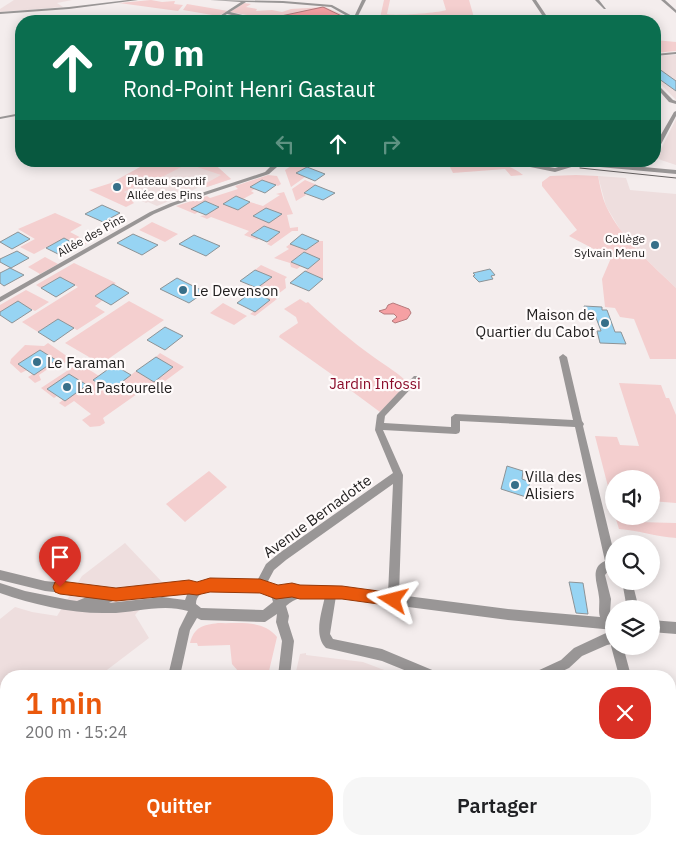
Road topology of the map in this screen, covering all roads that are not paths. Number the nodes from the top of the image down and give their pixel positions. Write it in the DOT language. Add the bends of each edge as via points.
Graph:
graph roads {
  1 [pos="136,0"];
  2 [pos="212,0"];
  3 [pos="336,0"];
  4 [pos="364,0"];
  5 [pos="534,0"];
  6 [pos="597,0"];
  7 [pos="663,0"];
  8 [pos="246,1"];
  9 [pos="307,2"];
  10 [pos="332,6"];
  11 [pos="605,8"];
  12 [pos="675,11"];
  13 [pos="0,13"];
  14 [pos="227,13"];
  15 [pos="224,15"];
  16 [pos="236,15"];
  17 [pos="348,15"];
  18 [pos="357,15"];
  19 [pos="544,15"];
  20 [pos="675,53"];
  21 [pos="661,54"];
  22 [pos="661,90"];
  23 [pos="676,104"];
  24 [pos="676,112"];
  25 [pos="15,115"];
  26 [pos="0,117"];
  27 [pos="661,139"];
  28 [pos="274,167"];
  29 [pos="538,167"];
  30 [pos="566,167"];
  31 [pos="654,167"];
  32 [pos="676,173"];
  33 [pos="0,300"];
  34 [pos="563,357"];
  35 [pos="417,378"];
  36 [pos="580,424"];
  37 [pos="380,426"];
  38 [pos="398,475"];
  39 [pos="605,535"];
  40 [pos="605,567"];
  41 [pos="0,575"];
  42 [pos="36,583"];
  43 [pos="260,586"];
  44 [pos="0,588"];
  45 [pos="197,589"];
  46 [pos="300,592"];
  47 [pos="331,592"];
  48 [pos="16,593"];
  49 [pos="116,594"];
  50 [pos="277,598"];
  51 [pos="393,600"];
  52 [pos="606,600"];
  53 [pos="80,605"];
  54 [pos="192,610"];
  55 [pos="265,616"];
  56 [pos="282,622"];
  57 [pos="605,625"];
  58 [pos="660,627"];
  59 [pos="676,628"];
  60 [pos="605,639"];
  61 [pos="619,655"];
  62 [pos="175,670"];
  63 [pos="285,670"];
  64 [pos="410,670"];
  65 [pos="552,670"];
  66 [pos="623,670"];
  1 -- 13 [label="street"];
  2 -- 8 [label="street"];
  3 -- 10 [label="street"];
  4 -- 18 [label="street"];
  5 -- 19 [label="street"];
  6 -- 11 [label="street"];
  7 -- 12 [label="street"];
  8 -- 9 [label="street"];
  8 -- 14 [label="street"];
  9 -- 10 [label="street"];
  10 -- 17 [label="street"];
  14 -- 15 [label="street"];
  14 -- 16 [label="street"];
  20 -- 21 [label="street"];
  22 -- 23 [label="street"];
  24 -- 27 [label="street"];
  25 -- 26 [label="street"];
  28 -- 33 [label="street, Allée des Pins" via="267,173 152,213"];
  29 -- 30 [label="street" via="555,170"];
  31 -- 32 [label="street"];
  34 -- 36 [label="street"];
  35 -- 37 [label="street" via="381,415"];
  36 -- 37 [label="street" via="455,417 456,431"];
  36 -- 39 [label="street"];
  37 -- 38 [label="street"];
  38 -- 43 [label="street, Avenue Bernadotte" via="282,557 270,567"];
  38 -- 51 [label="street"];
  40 -- 52 [label="street" via="600,574"];
  41 -- 42 [label="street"];
  42 -- 48 [label="street"];
  42 -- 49 [label="street"];
  43 -- 45 [label="street" via="210,585"];
  43 -- 50 [label="street" via="271,589"];
  44 -- 48 [label="street"];
  45 -- 49 [label="street"];
  45 -- 54 [label="street" via="191,598"];
  46 -- 47 [label="street"];
  46 -- 50 [label="street"];
  47 -- 51 [label="street"];
  47 -- 64 [label="street" via="324,634 330,644 382,655"];
  48 -- 53 [label="street"];
  49 -- 53 [label="street"];
  50 -- 55 [label="street"];
  50 -- 56 [label="street"];
  51 -- 57 [label="street"];
  53 -- 54 [label="street" via="111,608 167,602 182,604"];
  54 -- 55 [label="street" via="201,614"];
  54 -- 62 [label="street"];
  55 -- 56 [label="street"];
  56 -- 63 [label="street" via="289,650"];
  58 -- 59 [label="street"];
  60 -- 65 [label="street" via="578,652"];
  61 -- 66 [label="street"];
}
